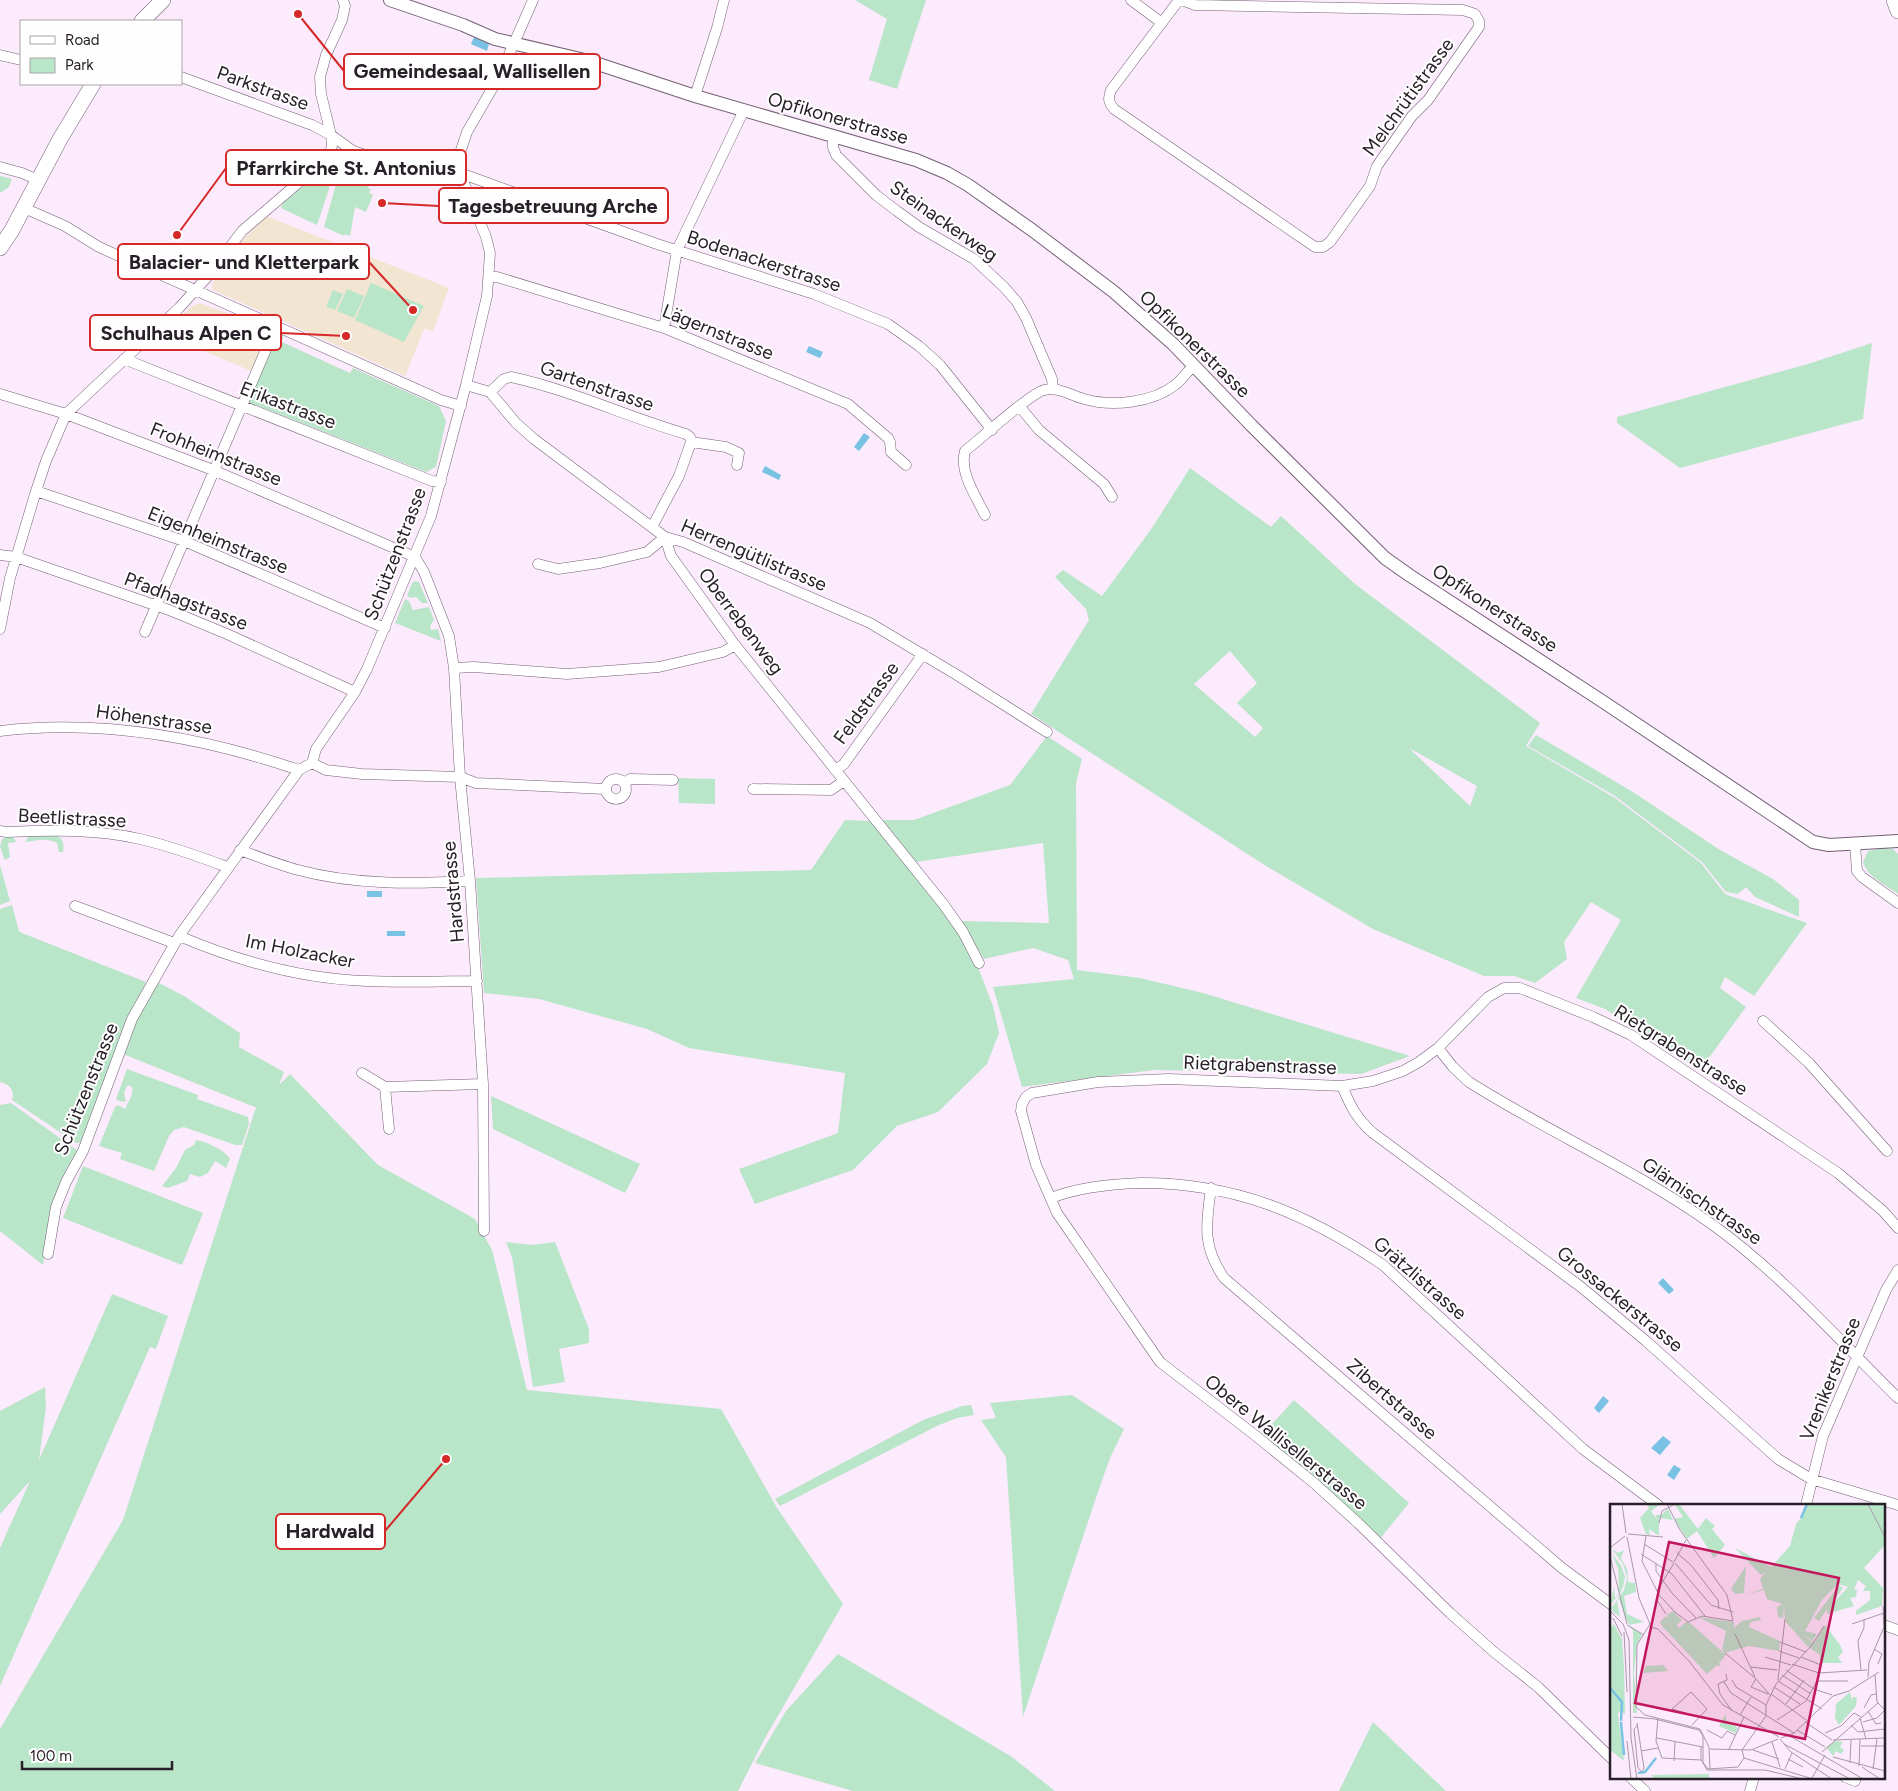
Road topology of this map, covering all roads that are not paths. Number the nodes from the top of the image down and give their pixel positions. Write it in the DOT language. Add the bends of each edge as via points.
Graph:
graph roads {
  1 [pos="162,0"];
  2 [pos="343,0"];
  3 [pos="390,0"];
  4 [pos="533,0"];
  5 [pos="724,0"];
  6 [pos="1131,0"];
  7 [pos="1181,0"];
  8 [pos="1894,0"];
  9 [pos="1898,11"];
  10 [pos="143,20"];
  11 [pos="1162,22"];
  12 [pos="514,44"];
  13 [pos="0,55"];
  14 [pos="20,60"];
  15 [pos="182,77"];
  16 [pos="92,85"];
  17 [pos="695,96"];
  18 [pos="744,110"];
  19 [pos="331,135"];
  20 [pos="834,136"];
  21 [pos="0,167"];
  22 [pos="460,172"];
  23 [pos="38,180"];
  24 [pos="24,208"];
  25 [pos="0,248"];
  26 [pos="677,250"];
  27 [pos="489,276"];
  28 [pos="195,290"];
  29 [pos="276,326"];
  30 [pos="664,328"];
  31 [pos="124,359"];
  32 [pos="1194,366"];
  33 [pos="466,385"];
  34 [pos="1053,389"];
  35 [pos="490,392"];
  36 [pos="0,394"];
  37 [pos="241,405"];
  38 [pos="460,406"];
  39 [pos="1020,406"];
  40 [pos="66,414"];
  41 [pos="992,430"];
  42 [pos="691,442"];
  43 [pos="737,465"];
  44 [pos="906,465"];
  45 [pos="213,470"];
  46 [pos="441,482"];
  47 [pos="36,491"];
  48 [pos="1112,497"];
  49 [pos="985,515"];
  50 [pos="652,527"];
  51 [pos="665,537"];
  52 [pos="184,540"];
  53 [pos="0,555"];
  54 [pos="415,557"];
  55 [pos="16,558"];
  56 [pos="538,564"];
  57 [pos="156,605"];
  58 [pos="385,628"];
  59 [pos="0,629"];
  60 [pos="145,632"];
  61 [pos="735,645"];
  62 [pos="923,654"];
  63 [pos="454,668"];
  64 [pos="355,692"];
  65 [pos="0,731"];
  66 [pos="1047,732"];
  67 [pos="312,763"];
  68 [pos="299,770"];
  69 [pos="836,770"];
  70 [pos="460,777"];
  71 [pos="674,780"];
  72 [pos="844,781"];
  73 [pos="624,783"];
  74 [pos="606,789"];
  75 [pos="753,789"];
  76 [pos="0,831"];
  77 [pos="1898,842"];
  78 [pos="1855,844"];
  79 [pos="240,850"];
  80 [pos="227,867"];
  81 [pos="470,881"];
  82 [pos="1898,903"];
  83 [pos="75,906"];
  84 [pos="176,939"];
  85 [pos="979,963"];
  86 [pos="477,981"];
  87 [pos="1762,1022"];
  88 [pos="1438,1048"];
  89 [pos="362,1072"];
  90 [pos="483,1084"];
  91 [pos="1342,1086"];
  92 [pos="385,1087"];
  93 [pos="1026,1096"];
  94 [pos="389,1129"];
  95 [pos="1887,1150"];
  96 [pos="1211,1188"];
  97 [pos="1051,1198"];
  98 [pos="1898,1228"];
  99 [pos="484,1231"];
  100 [pos="48,1254"];
  101 [pos="1898,1270"];
  102 [pos="1857,1358"];
  103 [pos="1898,1398"];
  104 [pos="1811,1479"];
  105 [pos="1657,1504"];
  106 [pos="1806,1504"];
  107 [pos="1898,1505"];
  108 [pos="1610,1604"];
  109 [pos="1886,1626"];
  110 [pos="1898,1630"];
  111 [pos="1610,1757"];
  112 [pos="1631,1778"];
  113 [pos="1754,1778"];
  114 [pos="1645,1791"];
  115 [pos="1750,1791"];
  1 -- 10 [label="main road"];
  2 -- 19 [label="street" via="342,20 320,78"];
  3 -- 12 [label="street, Opfikonerstrasse"];
  4 -- 12 [label="street, Schützenstrasse"];
  5 -- 17 [label="street"];
  6 -- 11 [label="street"];
  7 -- 11 [label="street"];
  7 -- 11 [label="street, Melchrütistrasse" via="1196,5 1463,10 1475,14 1479,27 1377,166 1370,186 1330,242 1323,247 1315,247 1114,109 1108,99 1111,90"];
  8 -- 9 [label="main road"];
  12 -- 17 [label="street, Opfikonerstrasse" via="589,61"];
  12 -- 22 [label="street, Schützenstrasse" via="494,87 467,132 460,153"];
  13 -- 14 [label="street"];
  15 -- 19 [label="street, Parkstrasse"];
  16 -- 23 [label="main road"];
  17 -- 18 [label="street, Opfikonerstrasse"];
  18 -- 20 [label="street, Opfikonerstrasse"];
  18 -- 26 [label="street"];
  19 -- 22 [label="street, Parkstrasse" via="353,151 375,158"];
  19 -- 28 [label="street" via="330,153 242,231"];
  20 -- 32 [label="street, Opfikonerstrasse" via="916,160 968,185 1107,287"];
  20 -- 34 [label="street, Steinackerweg" via="836,155 876,194 918,227 974,260 1017,302 1052,379"];
  21 -- 23 [label="street"];
  22 -- 26 [label="street, Bodenackerstrasse"];
  22 -- 27 [label="street, Schützenstrasse" via="486,237 490,253"];
  23 -- 24 [label="main road"];
  24 -- 25 [label="main road"];
  24 -- 28 [label="street" via="65,226 99,247"];
  26 -- 30 [label="street"];
  26 -- 41 [label="street, Bodenackerstrasse" via="814,294 888,324 940,365"];
  27 -- 30 [label="street, Lägernstrasse"];
  27 -- 33 [label="street, Schützenstrasse"];
  28 -- 29 [label="street"];
  28 -- 31 [label="street"];
  29 -- 37 [label="street"];
  29 -- 38 [label="street"];
  30 -- 44 [label="street, Lägernstrasse" via="848,404 888,438 891,452"];
  31 -- 37 [label="street, Erikastrasse"];
  31 -- 40 [label="street"];
  32 -- 34 [label="street" via="1176,384 1158,395 1141,400 1100,402"];
  32 -- 78 [label="street, Opfikonerstrasse" via="1385,558 1806,838 1823,844"];
  33 -- 35 [label="street"];
  33 -- 38 [label="street, Schützenstrasse"];
  34 -- 39 [label="street" via="1040,391"];
  35 -- 42 [label="street, Gartenstrasse" via="504,379 521,379 686,434"];
  35 -- 50 [label="street, Herrengütlistrasse" via="534,439"];
  36 -- 40 [label="street, Frohheimstrasse"];
  37 -- 45 [label="street"];
  37 -- 46 [label="street, Erikastrasse"];
  38 -- 46 [label="street, Schützenstrasse"];
  39 -- 41 [label="street"];
  39 -- 48 [label="street" via="1039,430 1104,484"];
  40 -- 45 [label="street, Frohheimstrasse"];
  40 -- 47 [label="street"];
  41 -- 49 [label="street" via="965,451 962,460 963,469"];
  42 -- 43 [label="street, Gartenstrasse" via="726,447 739,453"];
  42 -- 50 [label="street" via="679,476"];
  45 -- 52 [label="street"];
  45 -- 54 [label="street, Frohheimstrasse"];
  46 -- 54 [label="street, Schützenstrasse" via="432,516"];
  47 -- 52 [label="street, Eigenheimstrasse"];
  47 -- 55 [label="street"];
  50 -- 51 [label="street, Herrengütlistrasse"];
  51 -- 56 [label="street" via="647,552 600,563 558,569"];
  51 -- 61 [label="street, Oberrebenweg" via="671,556"];
  51 -- 62 [label="street, Herrengütlistrasse" via="870,623"];
  52 -- 57 [label="street"];
  52 -- 58 [label="street, Eigenheimstrasse"];
  53 -- 55 [label="street, Pfadhagstrasse"];
  54 -- 58 [label="street, Schützenstrasse"];
  54 -- 63 [label="street, Hardstrasse" via="449,636"];
  55 -- 57 [label="street, Pfadhagstrasse"];
  55 -- 59 [label="street"];
  57 -- 60 [label="street"];
  57 -- 64 [label="street, Pfadhagstrasse"];
  58 -- 64 [label="street, Schützenstrasse"];
  61 -- 63 [label="street" via="723,652 659,667 567,674"];
  61 -- 69 [label="street, Oberrebenweg"];
  62 -- 66 [label="street, Herrengütlistrasse"];
  62 -- 69 [label="street, Feldstrasse" via="844,764"];
  63 -- 70 [label="street, Hardstrasse"];
  64 -- 67 [label="street, Schützenstrasse" via="316,749"];
  65 -- 68 [label="street, Höhenstrasse" via="43,727 144,732 235,750"];
  67 -- 68 [label="street, Schützenstrasse"];
  67 -- 70 [label="street" via="326,770 362,774"];
  68 -- 79 [label="street, Schützenstrasse"];
  69 -- 72 [label="street, Oberrebenweg"];
  70 -- 74 [label="street" via="476,783"];
  70 -- 81 [label="street, Hardstrasse"];
  71 -- 73 [label="street" via="630,779"];
  72 -- 75 [label="street" via="831,790"];
  72 -- 85 [label="street, Oberrebenweg" via="944,905"];
  73 -- 74 [label="street" via="615,779 608,782"];
  73 -- 74 [label="street" via="625,794 619,798 609,796"];
  76 -- 80 [label="street, Beetlistrasse" via="99,832 182,850"];
  77 -- 78 [label="street, Opfikonerstrasse"];
  78 -- 82 [label="street" via="1857,871"];
  79 -- 80 [label="street, Schützenstrasse"];
  79 -- 81 [label="street" via="298,870 349,880 413,884"];
  80 -- 84 [label="street, Schützenstrasse"];
  81 -- 86 [label="street, Hardstrasse"];
  83 -- 84 [label="street"];
  84 -- 86 [label="street, Im Holzacker" via="259,965 320,977 366,982"];
  84 -- 100 [label="street, Schützenstrasse" via="132,1019 83,1151 56,1208"];
  86 -- 90 [label="street, Hardstrasse"];
  87 -- 95 [label="street" via="1808,1063"];
  88 -- 91 [label="street, Rietgrabenstrasse" via="1396,1074"];
  88 -- 98 [label="street, Rietgrabenstrasse" via="1496,991 1512,987 1533,993 1631,1035 1674,1062 1838,1173"];
  88 -- 102 [label="street, Glärnischstrasse" via="1469,1082 1666,1194 1713,1225 1751,1254"];
  89 -- 92 [label="street"];
  90 -- 92 [label="street"];
  90 -- 99 [label="street, Hardstrasse"];
  91 -- 93 [label="street, Rietgrabenstrasse" via="1143,1079 1060,1087"];
  91 -- 104 [label="street, Grossackerstrasse" via="1351,1109 1374,1133 1581,1287 1778,1459"];
  92 -- 94 [label="street"];
  93 -- 97 [label="street, Obere Wallisellerstrasse" via="1022,1104 1022,1119 1036,1165"];
  96 -- 97 [label="street, Grätzlistrasse" via="1163,1183 1124,1184 1080,1189"];
  96 -- 105 [label="street, Grätzlistrasse" via="1257,1200 1307,1219 1383,1265 1582,1449"];
  96 -- 108 [label="street, Zibertstrasse" via="1206,1238 1224,1278 1562,1568"];
  97 -- 111 [label="street, Obere Wallisellerstrasse" via="1065,1226 1165,1368 1314,1483 1450,1613 1538,1687"];
  101 -- 102 [label="street, Vrenikerstrasse"];
  102 -- 103 [label="street, Glärnischstrasse"];
  102 -- 104 [label="street, Vrenikerstrasse" via="1824,1436"];
  104 -- 106 [label="street, Vrenikerstrasse"];
  104 -- 107 [label="street, Grossackerstrasse"];
  109 -- 110 [label="street"];
  112 -- 114 [label="street"];
  113 -- 115 [label="street"];
}
